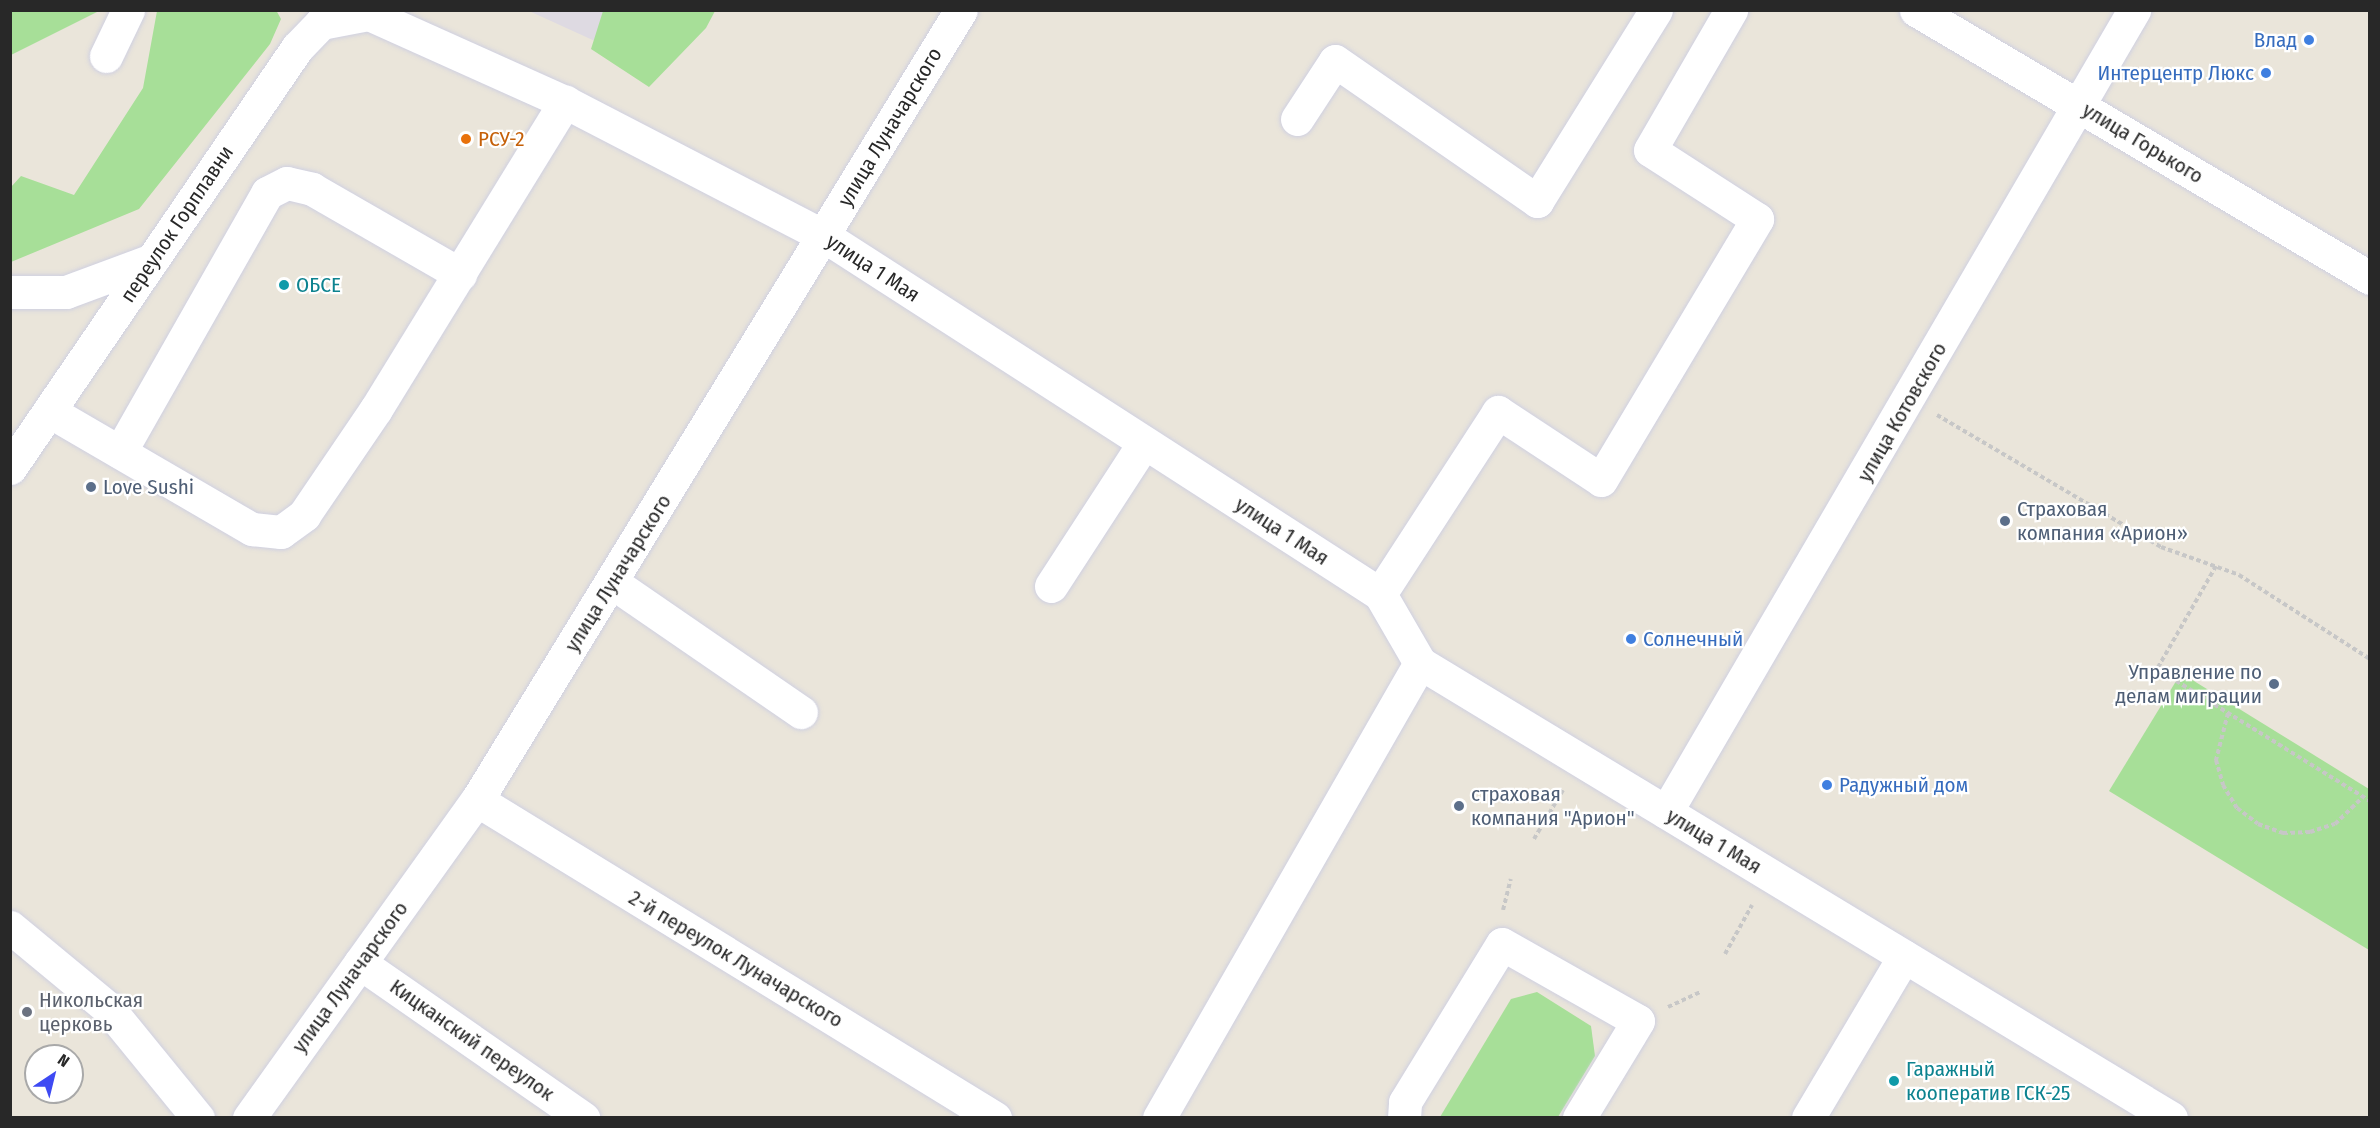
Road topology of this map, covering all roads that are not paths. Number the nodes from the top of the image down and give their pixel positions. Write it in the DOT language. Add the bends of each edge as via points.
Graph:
graph roads {
  1 [pos="128,10"];
  2 [pos="961,10"];
  3 [pos="1656,10"];
  4 [pos="1731,10"];
  5 [pos="1916,10"];
  6 [pos="2134,10"];
  7 [pos="364,12"];
  8 [pos="411,22"];
  9 [pos="106,56"];
  10 [pos="565,102"];
  11 [pos="2078,104"];
  12 [pos="1297,119"];
  13 [pos="824,236"];
  14 [pos="152,260"];
  15 [pos="460,273"];
  16 [pos="2370,278"];
  17 [pos="10,292"];
  18 [pos="49,411"];
  19 [pos="1144,443"];
  20 [pos="120,452"];
  21 [pos="10,468"];
  22 [pos="613,583"];
  23 [pos="1052,586"];
  24 [pos="1380,594"];
  25 [pos="1420,663"];
  26 [pos="801,712"];
  27 [pos="477,800"];
  28 [pos="1666,812"];
  29 [pos="10,927"];
  30 [pos="1904,956"];
  31 [pos="360,963"];
  32 [pos="2156,1114"];
  33 [pos="198,1118"];
  34 [pos="249,1118"];
  35 [pos="583,1118"];
  36 [pos="995,1118"];
  37 [pos="1159,1118"];
  38 [pos="1404,1118"];
  39 [pos="1579,1118"];
  40 [pos="1808,1118"];
  1 -- 9 [label="street"];
  2 -- 13 [label="street, улица Луначарского"];
  3 -- 12 [label="street" via="1537,201 1335,61"];
  4 -- 24 [label="street" via="1650,150 1757,219 1601,480 1498,412"];
  5 -- 11 [label="street, улица Горького"];
  6 -- 11 [label="street, улица Котовского"];
  7 -- 8 [label="street, улица 1 Мая"];
  7 -- 14 [label="street, переулок Горплавни" via="321,23 297,48"];
  8 -- 10 [label="street, улица 1 Мая"];
  10 -- 13 [label="street, улица 1 Мая"];
  10 -- 15 [label="street"];
  11 -- 16 [label="street, улица Горького"];
  11 -- 28 [label="street, улица Котовского" via="1910,400"];
  13 -- 19 [label="street, улица 1 Мая"];
  13 -- 22 [label="street, улица Луначарского"];
  14 -- 17 [label="street" via="66,292"];
  14 -- 18 [label="street, переулок Горплавни"];
  15 -- 20 [label="street" via="304,515 281,531 252,529"];
  15 -- 20 [label="street" via="312,189 287,183 267,194"];
  18 -- 20 [label="street"];
  18 -- 21 [label="street, переулок Горплавни"];
  19 -- 23 [label="street"];
  19 -- 24 [label="street, улица 1 Мая"];
  22 -- 26 [label="street"];
  22 -- 27 [label="street, улица Луначарского"];
  24 -- 25 [label="street, улица 1 Мая"];
  25 -- 28 [label="street, улица 1 Мая"];
  25 -- 37 [label="street"];
  27 -- 31 [label="street, улица Луначарского"];
  27 -- 36 [label="street, 2-й переулок Луначарского"];
  28 -- 30 [label="street, улица 1 Мая"];
  29 -- 33 [label="street" via="109,1009"];
  30 -- 32 [label="street, улица 1 Мая"];
  30 -- 40 [label="street"];
  31 -- 34 [label="street, улица Луначарского"];
  31 -- 35 [label="street, Кицканский переулок"];
  38 -- 39 [label="street" via="1405,1102 1502,944 1638,1022"];
}
